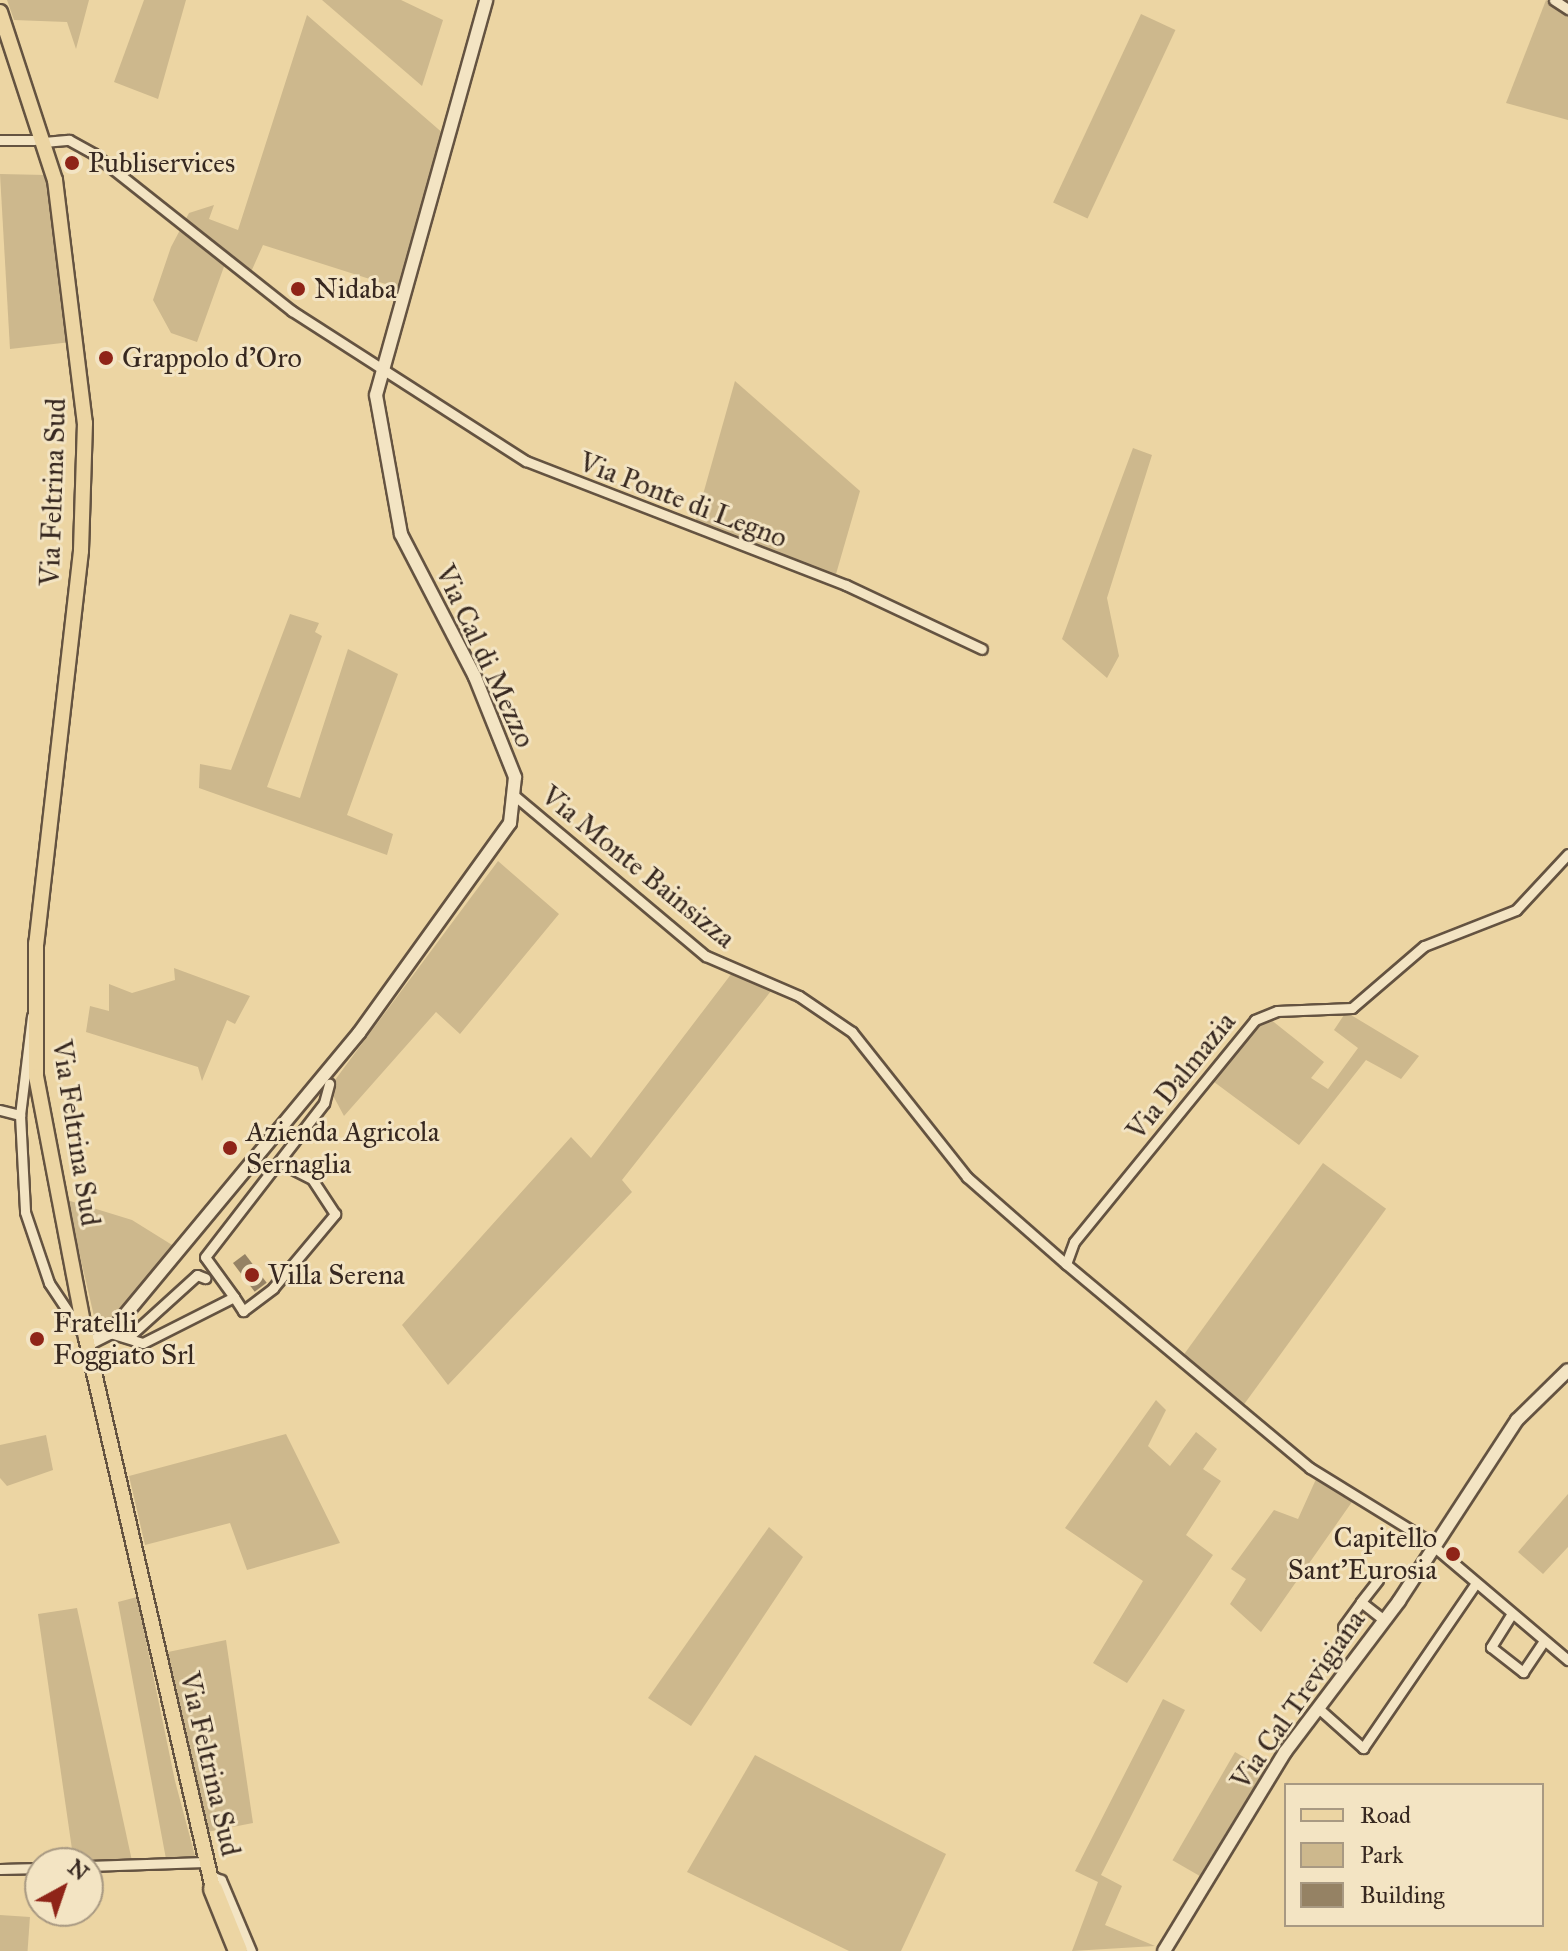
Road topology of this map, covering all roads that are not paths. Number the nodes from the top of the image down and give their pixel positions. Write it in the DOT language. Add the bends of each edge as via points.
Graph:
graph roads {
  1 [pos="486,0"];
  2 [pos="1554,0"];
  3 [pos="1568,9"];
  4 [pos="1,18"];
  5 [pos="0,140"];
  6 [pos="39,141"];
  7 [pos="381,367"];
  8 [pos="982,649"];
  9 [pos="515,796"];
  10 [pos="1568,854"];
  11 [pos="34,1009"];
  12 [pos="329,1084"];
  13 [pos="0,1110"];
  14 [pos="20,1115"];
  15 [pos="279,1162"];
  16 [pos="1066,1264"];
  17 [pos="214,1269"];
  18 [pos="234,1297"];
  19 [pos="110,1333"];
  20 [pos="132,1334"];
  21 [pos="87,1341"];
  22 [pos="1568,1370"];
  23 [pos="1434,1549"];
  24 [pos="1378,1580"];
  25 [pos="1474,1586"];
  26 [pos="1361,1602"];
  27 [pos="1511,1615"];
  28 [pos="1384,1620"];
  29 [pos="1343,1627"];
  30 [pos="1544,1641"];
  31 [pos="1568,1660"];
  32 [pos="1317,1707"];
  33 [pos="104,1867"];
  34 [pos="24,1868"];
  35 [pos="0,1869"];
  36 [pos="209,1875"];
  37 [pos="230,1951"];
  38 [pos="238,1951"];
  39 [pos="251,1951"];
  40 [pos="1164,1951"];
  1 -- 7 [label="street, Via Cal di Mezzo"];
  2 -- 3 [label="street"];
  4 -- 6 [label="main road, Via Feltrina Sud"];
  5 -- 6 [label="street"];
  6 -- 7 [label="street, Via Ponte di Legno" via="69,140 292,311"];
  6 -- 11 [label="main road, Via Feltrina Sud" via="74,293 86,454"];
  7 -- 8 [label="street, Via Ponte di Legno" via="576,486 846,585"];
  7 -- 9 [label="street, Via Cal di Mezzo" via="376,395 401,534 492,716"];
  9 -- 16 [label="street, Via Monte Bainsizza" via="706,956 799,996 859,1040 967,1177"];
  9 -- 19 [label="street" via="496,847 405,975"];
  10 -- 16 [label="street, Via Dalmazia" via="1516,910 1424,946 1352,1008 1277,1011 1255,1020 1074,1242"];
  11 -- 14 [label="street"];
  11 -- 21 [label="main road, Via Feltrina Sud" via="45,1140"];
  12 -- 15 [label="street" via="324,1103"];
  13 -- 14 [label="street"];
  14 -- 21 [label="street" via="25,1212 49,1283"];
  15 -- 17 [label="street" via="205,1257"];
  15 -- 18 [label="street" via="312,1179 335,1214 273,1288 243,1311"];
  16 -- 23 [label="street" via="1310,1468"];
  17 -- 18 [label="street"];
  17 -- 20 [label="street" via="205,1278 199,1274"];
  18 -- 20 [label="street" via="143,1343"];
  19 -- 20 [label="street"];
  19 -- 21 [label="street"];
  21 -- 36 [label="main road, Via Feltrina Sud"];
  22 -- 23 [label="street, Via Cal Trevigiana" via="1517,1420"];
  23 -- 25 [label="street"];
  23 -- 28 [label="street, Via Cal Trevigiana"];
  24 -- 26 [label="street"];
  25 -- 27 [label="street"];
  25 -- 32 [label="street" via="1363,1748"];
  26 -- 28 [label="street"];
  26 -- 29 [label="street"];
  27 -- 30 [label="street"];
  27 -- 30 [label="street" via="1491,1647 1523,1672"];
  28 -- 32 [label="street, Via Cal Trevigiana"];
  30 -- 31 [label="street"];
  32 -- 40 [label="street, Via Cal Trevigiana"];
  33 -- 36 [label="street"];
  34 -- 35 [label="street"];
  36 -- 37 [label="main road, Via Feltrina Sud"];
  36 -- 38 [label="highway"];
  36 -- 39 [label="street, Via Feltrina Sud" via="221,1880"];
}
